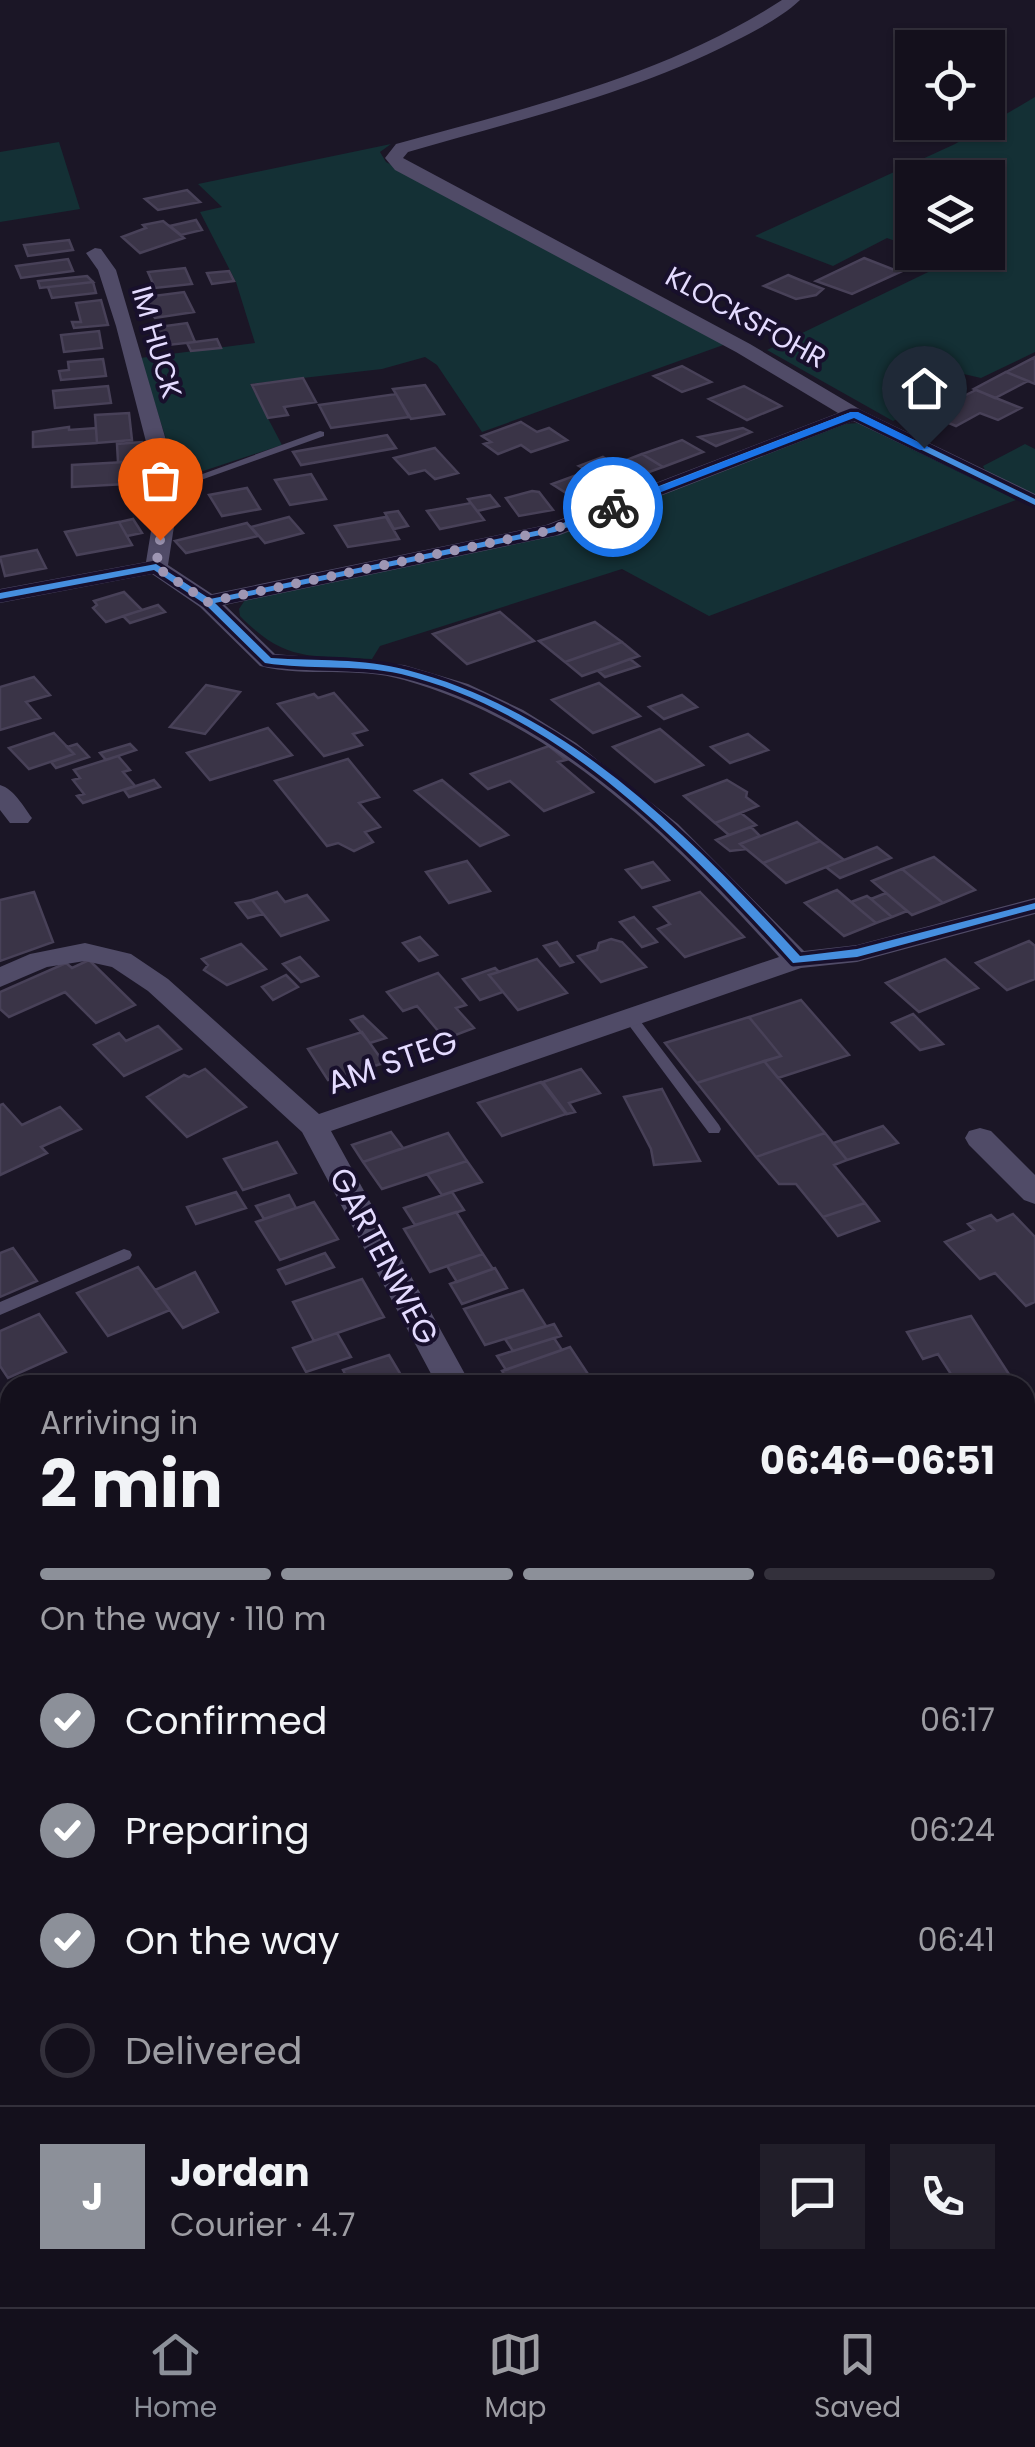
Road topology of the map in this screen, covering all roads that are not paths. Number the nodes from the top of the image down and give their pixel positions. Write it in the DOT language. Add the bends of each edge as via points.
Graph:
graph roads {
  1 [pos="792,0"];
  2 [pos="96,253"];
  3 [pos="854,414"];
  4 [pos="320,434"];
  5 [pos="169,488"];
  6 [pos="1035,502"];
  7 [pos="156,567"];
  8 [pos="0,596"];
  9 [pos="208,602"];
  10 [pos="0,793"];
  11 [pos="19,818"];
  12 [pos="1035,906"];
  13 [pos="797,960"];
  14 [pos="0,978"];
  15 [pos="630,1017"];
  16 [pos="314,1126"];
  17 [pos="714,1129"];
  18 [pos="980,1138"];
  19 [pos="1035,1193"];
  20 [pos="124,1255"];
  21 [pos="0,1308"];
  22 [pos="449,1375"];
  1 -- 3 [label="street, KLOCKSFOHR" via="680,59 402,148 394,158"];
  2 -- 5 [label="street, IM HUCK" via="126,326"];
  3 -- 6 [label="street"];
  3 -- 9 [label="street" via="552,530"];
  4 -- 5 [label="lane"];
  5 -- 7 [label="street, IM HUCK"];
  7 -- 8 [label="street"];
  7 -- 9 [label="street"];
  9 -- 13 [label="street" via="268,661 424,678 465,690 565,746 747,904"];
  10 -- 11 [label="street"];
  12 -- 13 [label="street, AM STEG" via="857,953"];
  13 -- 15 [label="street, AM STEG"];
  14 -- 16 [label="street, AM STEG" via="40,960 85,952 121,960 158,985"];
  15 -- 16 [label="street, AM STEG"];
  15 -- 17 [label="lane"];
  16 -- 22 [label="street, GARTENWEG"];
  18 -- 19 [label="street"];
  20 -- 21 [label="lane"];
}
